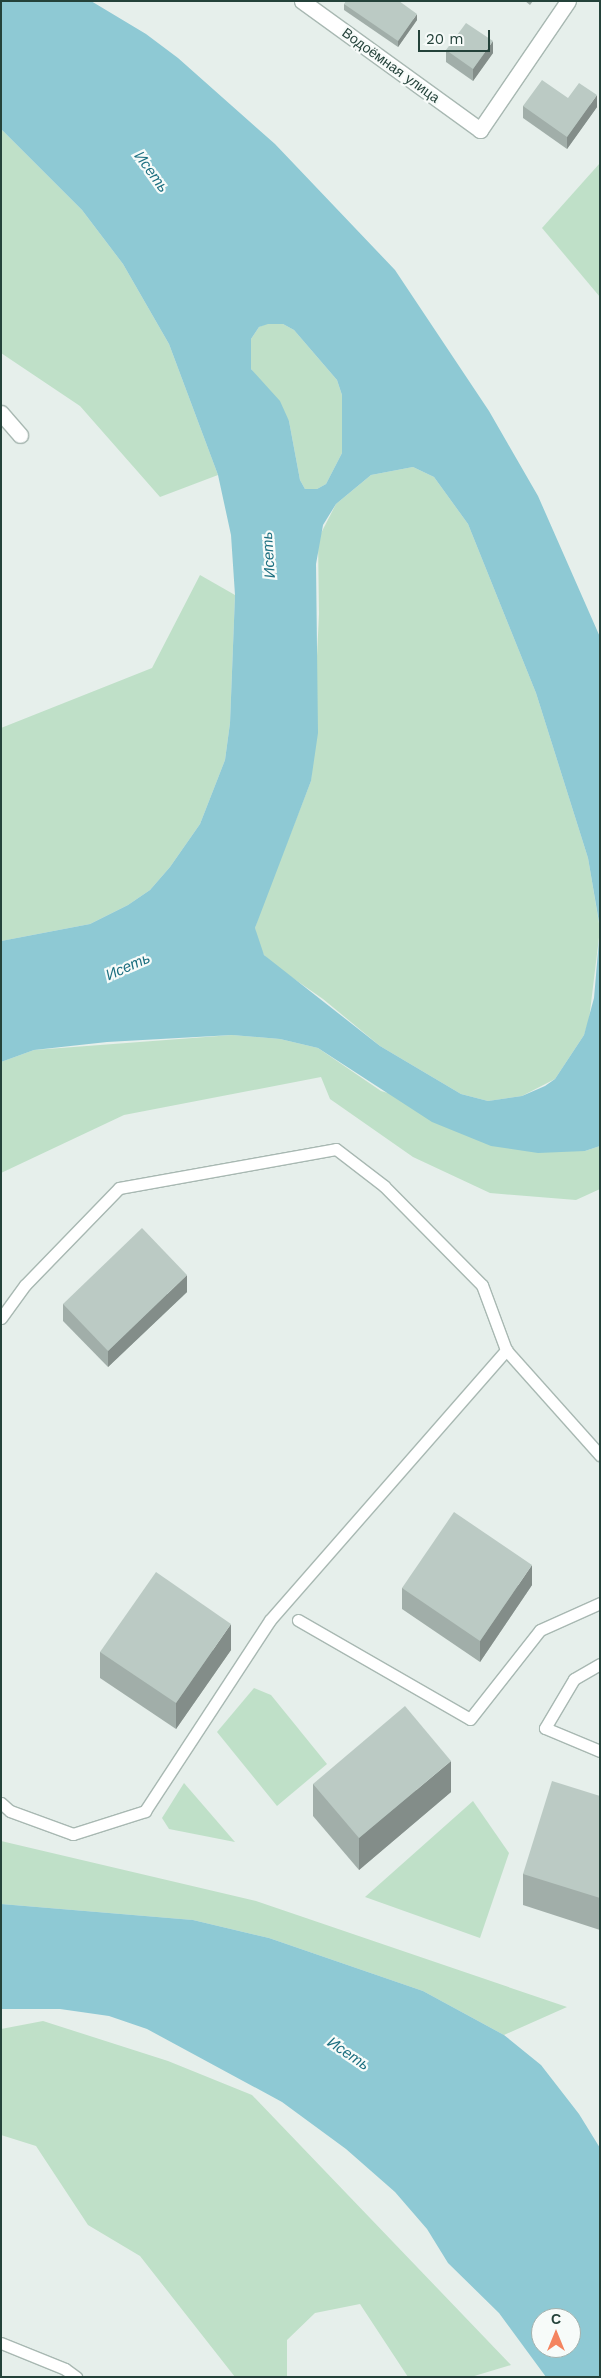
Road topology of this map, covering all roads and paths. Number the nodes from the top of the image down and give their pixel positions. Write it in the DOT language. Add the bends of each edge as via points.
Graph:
graph roads {
  1 [pos="302,1"];
  2 [pos="568,1"];
  3 [pos="1,413"];
  4 [pos="20,435"];
  5 [pos="1,1318"];
  6 [pos="506,1350"];
  7 [pos="600,1455"];
  8 [pos="600,1603"];
  9 [pos="298,1620"];
  10 [pos="600,1664"];
  11 [pos="600,1751"];
  12 [pos="1,1803"];
  13 [pos="1,2343"];
  14 [pos="76,2377"];
  1 -- 2 [label="street, Водоёмная улица" via="480,130"];
  3 -- 4 [label="street"];
  5 -- 6 [label="lane" via="25,1285 119,1188 336,1149 384,1186 482,1285"];
  6 -- 7 [label="lane"];
  6 -- 12 [label="lane" via="270,1620 145,1811 73,1834 10,1811"];
  8 -- 9 [label="lane" via="540,1630 470,1719"];
  10 -- 11 [label="lane" via="574,1679 545,1728"];
  13 -- 14 [label="lane" via="66,2369"];
}
